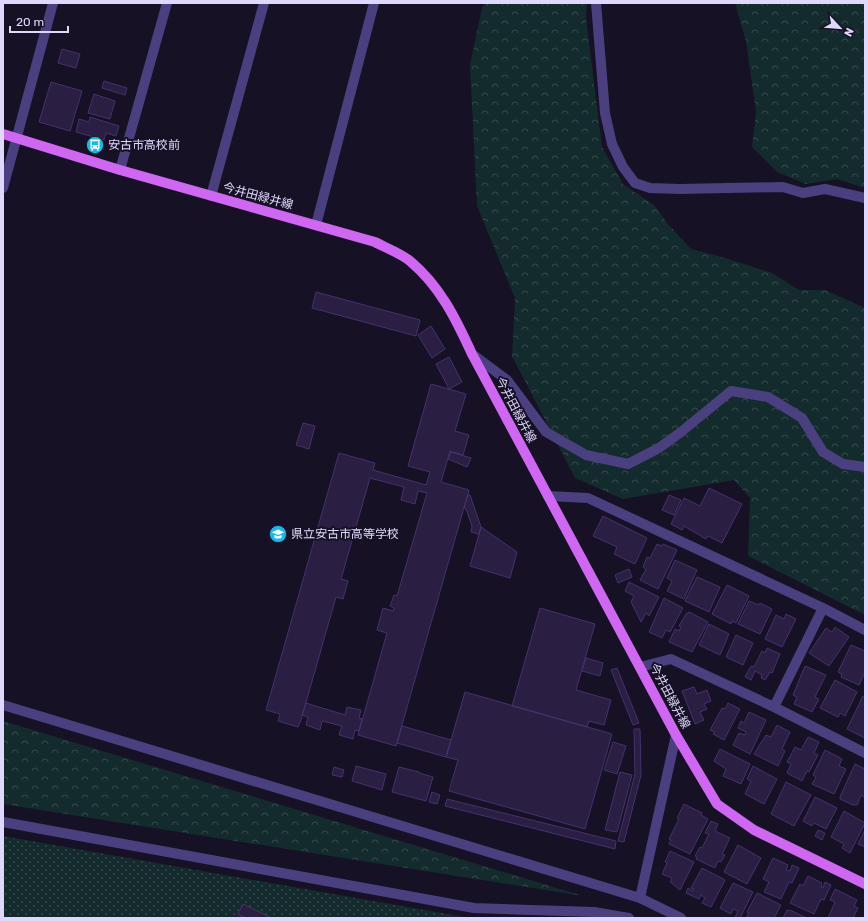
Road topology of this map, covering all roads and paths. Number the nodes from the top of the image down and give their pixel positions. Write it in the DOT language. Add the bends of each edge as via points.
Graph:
graph roads {
  1 [pos="53,3"];
  2 [pos="167,3"];
  3 [pos="264,3"];
  4 [pos="374,3"];
  5 [pos="596,3"];
  6 [pos="3,134"];
  7 [pos="17,138"];
  8 [pos="120,170"];
  9 [pos="3,188"];
  10 [pos="211,196"];
  11 [pos="865,198"];
  12 [pos="316,225"];
  13 [pos="472,354"];
  14 [pos="865,467"];
  15 [pos="548,496"];
  16 [pos="823,608"];
  17 [pos="865,630"];
  18 [pos="640,667"];
  19 [pos="3,705"];
  20 [pos="774,707"];
  21 [pos="676,735"];
  22 [pos="865,753"];
  23 [pos="3,822"];
  24 [pos="865,884"];
  25 [pos="640,898"];
  26 [pos="626,917"];
  27 [pos="680,918"];
  1 -- 7 [label="street"];
  2 -- 8 [label="street"];
  3 -- 10 [label="street"];
  4 -- 12 [label="street"];
  5 -- 11 [label="street" via="605,112 612,144 623,167 635,183 650,188 680,189 783,187 804,193 825,189"];
  6 -- 7 [label="main road, 今井田緑井線"];
  7 -- 8 [label="main road, 今井田緑井線"];
  7 -- 9 [label="street"];
  8 -- 10 [label="main road, 今井田緑井線"];
  10 -- 12 [label="main road, 今井田緑井線"];
  12 -- 13 [label="main road, 今井田緑井線" via="375,242 409,260 436,287 455,318"];
  13 -- 14 [label="street" via="507,380 546,432 586,455 628,464 682,432 731,391 768,397 802,418 823,452 843,464"];
  13 -- 15 [label="main road, 今井田緑井線"];
  15 -- 16 [label="street" via="588,498"];
  15 -- 18 [label="main road, 今井田緑井線"];
  16 -- 17 [label="street"];
  16 -- 20 [label="street"];
  18 -- 20 [label="street" via="671,659"];
  18 -- 21 [label="main road, 今井田緑井線"];
  19 -- 25 [label="street"];
  20 -- 22 [label="street"];
  21 -- 24 [label="main road, 今井田緑井線" via="717,804 754,830"];
  21 -- 25 [label="street"];
  23 -- 26 [label="street" via="474,908 594,912"];
  25 -- 27 [label="street"];
}
